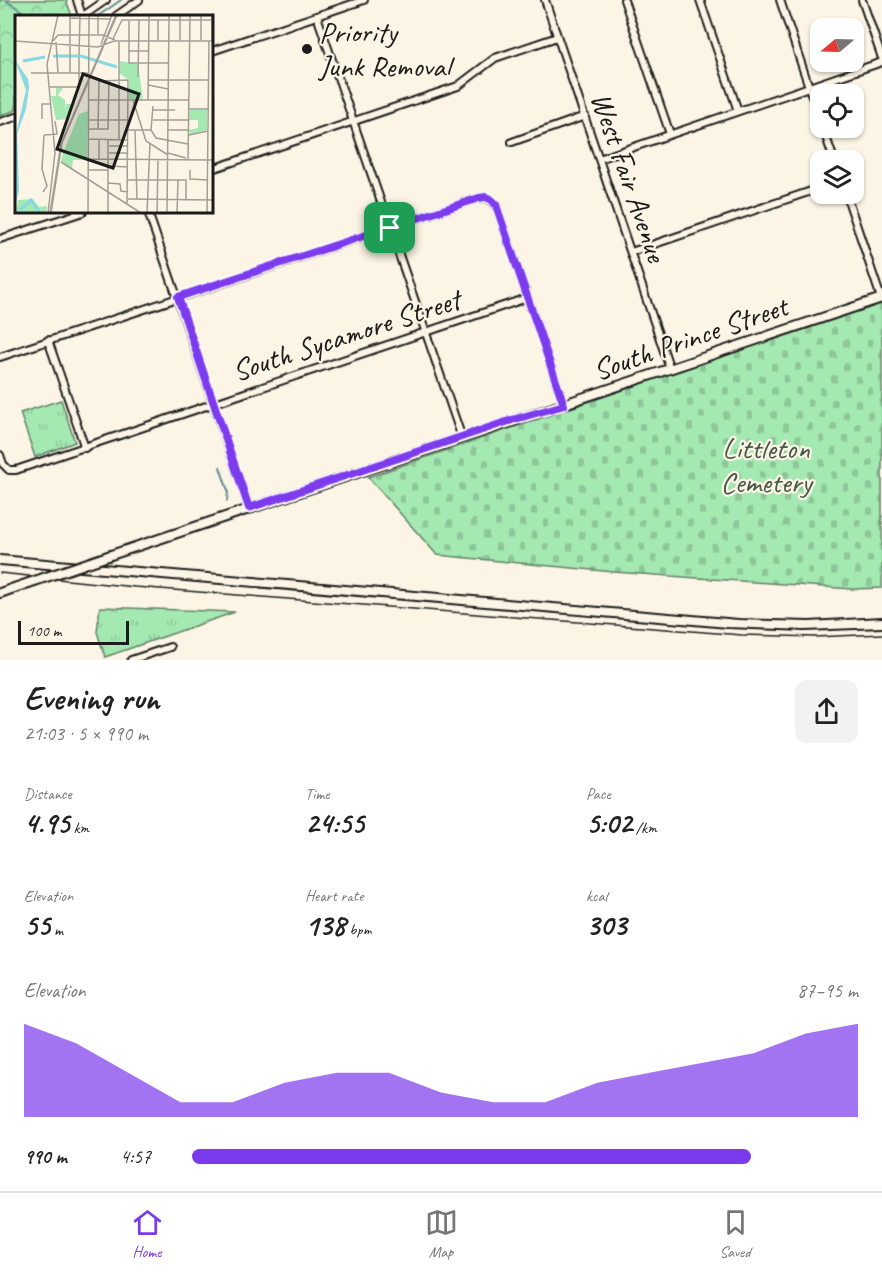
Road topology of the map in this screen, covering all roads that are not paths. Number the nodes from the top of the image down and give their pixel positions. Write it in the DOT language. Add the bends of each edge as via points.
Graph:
graph roads {
  1 [pos="76,0"];
  2 [pos="106,0"];
  3 [pos="139,0"];
  4 [pos="364,0"];
  5 [pos="545,0"];
  6 [pos="624,0"];
  7 [pos="700,0"];
  8 [pos="780,0"];
  9 [pos="862,0"];
  10 [pos="83,15"];
  11 [pos="84,15"];
  12 [pos="117,15"];
  13 [pos="317,16"];
  14 [pos="557,37"];
  15 [pos="213,51"];
  16 [pos="882,60"];
  17 [pos="809,87"];
  18 [pos="810,90"];
  19 [pos="738,111"];
  20 [pos="585,116"];
  21 [pos="15,117"];
  22 [pos="0,122"];
  23 [pos="354,123"];
  24 [pos="670,134"];
  25 [pos="512,142"];
  26 [pos="599,159"];
  27 [pos="213,169"];
  28 [pos="810,191"];
  29 [pos="849,204"];
  30 [pos="79,213"];
  31 [pos="148,213"];
  32 [pos="390,228"];
  33 [pos="0,239"];
  34 [pos="631,252"];
  35 [pos="178,297"];
  36 [pos="527,298"];
  37 [pos="882,298"];
  38 [pos="426,333"];
  39 [pos="48,340"];
  40 [pos="0,357"];
  41 [pos="670,369"];
  42 [pos="214,403"];
  43 [pos="564,405"];
  44 [pos="462,438"];
  45 [pos="85,448"];
  46 [pos="0,455"];
  47 [pos="249,508"];
  48 [pos="0,593"];
  49 [pos="170,647"];
  50 [pos="145,658"];
  51 [pos="131,660"];
  1 -- 10 [label="street"];
  2 -- 11 [label="street"];
  3 -- 12 [label="street"];
  4 -- 13 [label="street"];
  5 -- 14 [label="street, West Fair Avenue"];
  6 -- 24 [label="street"];
  7 -- 19 [label="street"];
  8 -- 17 [label="street"];
  9 -- 16 [label="street"];
  13 -- 15 [label="street"];
  13 -- 23 [label="street"];
  14 -- 20 [label="street, West Fair Avenue"];
  14 -- 23 [label="street" via="495,58 458,87"];
  16 -- 17 [label="street"];
  17 -- 18 [label="street"];
  17 -- 19 [label="street"];
  19 -- 24 [label="street"];
  20 -- 25 [label="street"];
  20 -- 26 [label="street, West Fair Avenue"];
  21 -- 22 [label="street"];
  23 -- 27 [label="street"];
  23 -- 32 [label="street"];
  24 -- 26 [label="street"];
  26 -- 34 [label="street, West Fair Avenue"];
  28 -- 34 [label="street"];
  29 -- 37 [label="street"];
  30 -- 33 [label="street"];
  31 -- 35 [label="street"];
  32 -- 35 [label="street"];
  32 -- 36 [label="street" via="479,198 492,200"];
  32 -- 38 [label="street"];
  34 -- 41 [label="street, West Fair Avenue"];
  35 -- 39 [label="street"];
  35 -- 42 [label="street"];
  36 -- 38 [label="street, South Sycamore Street"];
  36 -- 43 [label="street"];
  37 -- 41 [label="street, South Prince Street"];
  38 -- 42 [label="street, South Sycamore Street"];
  38 -- 44 [label="street"];
  39 -- 40 [label="street"];
  39 -- 45 [label="street"];
  41 -- 43 [label="street, South Prince Street"];
  42 -- 45 [label="street, South Sycamore Street"];
  42 -- 47 [label="street"];
  43 -- 44 [label="street, South Prince Street"];
  44 -- 47 [label="street, South Prince Street"];
  45 -- 46 [label="street, South Sycamore Street" via="16,470 9,470"];
  47 -- 48 [label="street, South Prince Street, bridge"];
  49 -- 50 [label="street"];
  50 -- 51 [label="street"];
}
